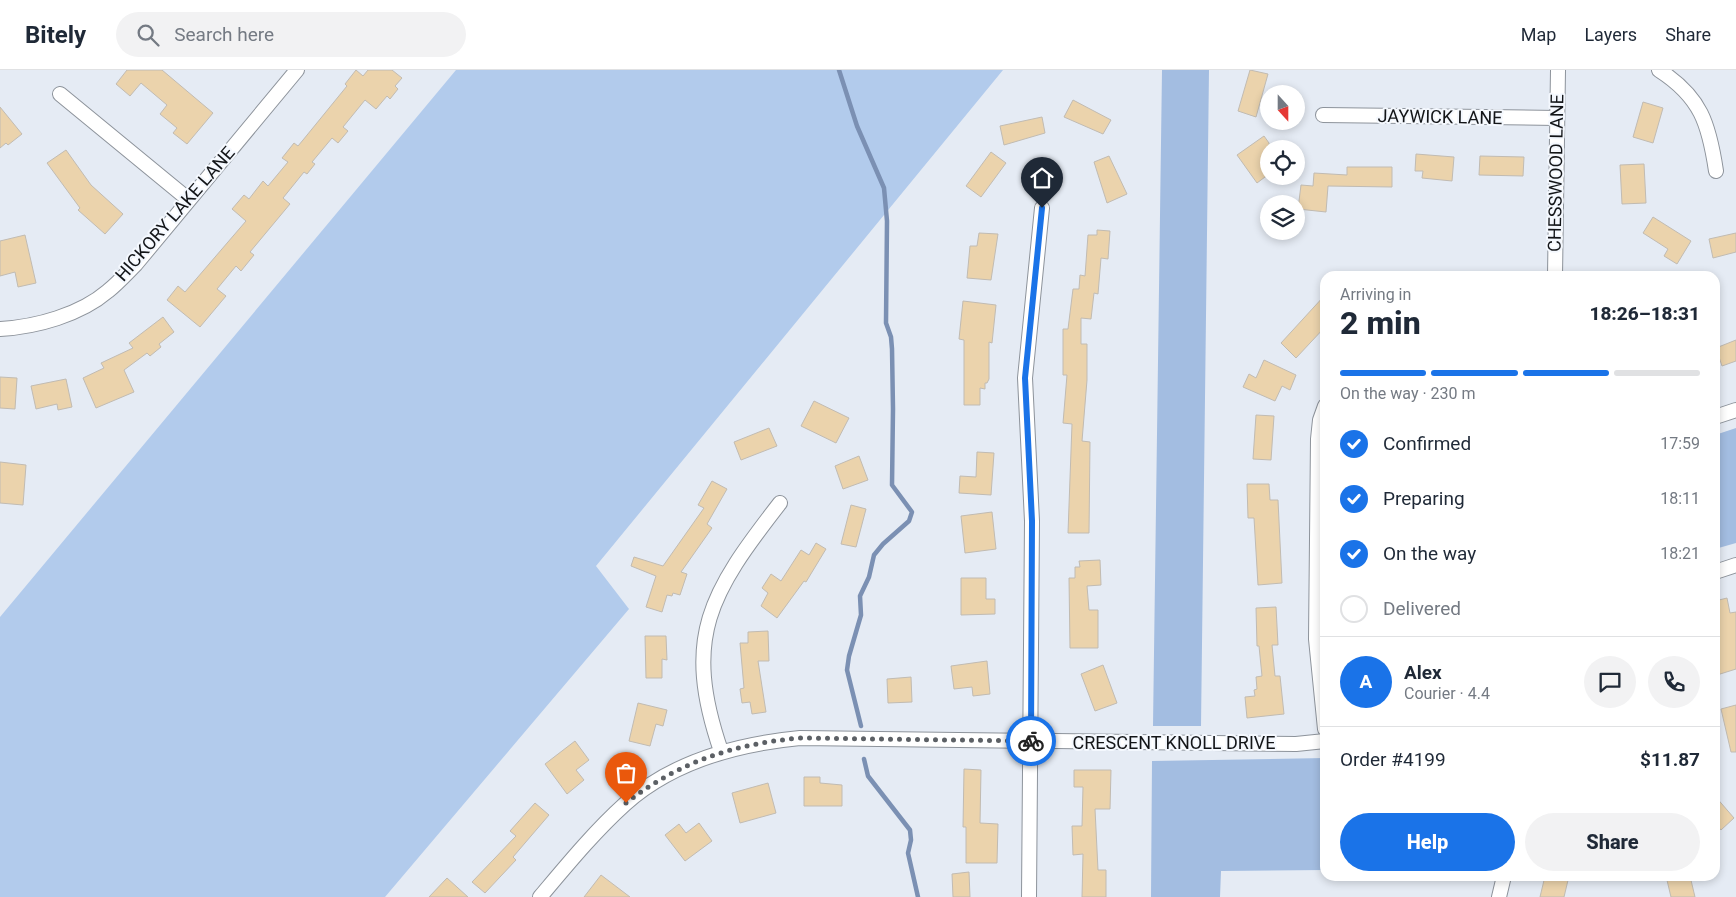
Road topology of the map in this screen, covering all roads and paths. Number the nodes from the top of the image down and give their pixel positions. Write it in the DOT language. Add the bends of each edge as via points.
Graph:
graph roads {
  1 [pos="297,70"];
  2 [pos="1558,70"];
  3 [pos="1659,70"];
  4 [pos="60,94"];
  5 [pos="1323,115"];
  6 [pos="1557,118"];
  7 [pos="1716,171"];
  8 [pos="189,200"];
  9 [pos="1042,208"];
  10 [pos="1555,271"];
  11 [pos="0,329"];
  12 [pos="1736,410"];
  13 [pos="1720,415"];
  14 [pos="1320,420"];
  15 [pos="780,503"];
  16 [pos="1736,565"];
  17 [pos="1720,570"];
  18 [pos="1320,679"];
  19 [pos="1320,741"];
  20 [pos="1031,742"];
  21 [pos="721,751"];
  22 [pos="1503,881"];
  23 [pos="540,897"];
  24 [pos="1029,897"];
  25 [pos="1499,897"];
  1 -- 8 [label="street, HICKORY LAKE LANE"];
  2 -- 6 [label="street, CHESSWOOD LANE"];
  3 -- 7 [label="street" via="1688,93 1705,118"];
  4 -- 8 [label="street"];
  5 -- 6 [label="street, JAYWICK LANE"];
  6 -- 10 [label="street, CHESSWOOD LANE"];
  8 -- 11 [label="street, HICKORY LAKE LANE" via="136,264 106,292 74,311 52,319"];
  9 -- 20 [label="street" via="1025,378 1032,521"];
  12 -- 13 [label="street"];
  14 -- 18 [label="street" via="1316,639"];
  15 -- 21 [label="street" via="733,566 718,593 705,636 704,695"];
  16 -- 17 [label="street"];
  19 -- 20 [label="street, CRESCENT KNOLL DRIVE" via="1296,744"];
  20 -- 21 [label="street, CRESCENT KNOLL DRIVE" via="800,738"];
  20 -- 24 [label="street"];
  21 -- 23 [label="street, CRESCENT KNOLL DRIVE" via="665,775 626,803"];
  22 -- 25 [label="street"];
}
